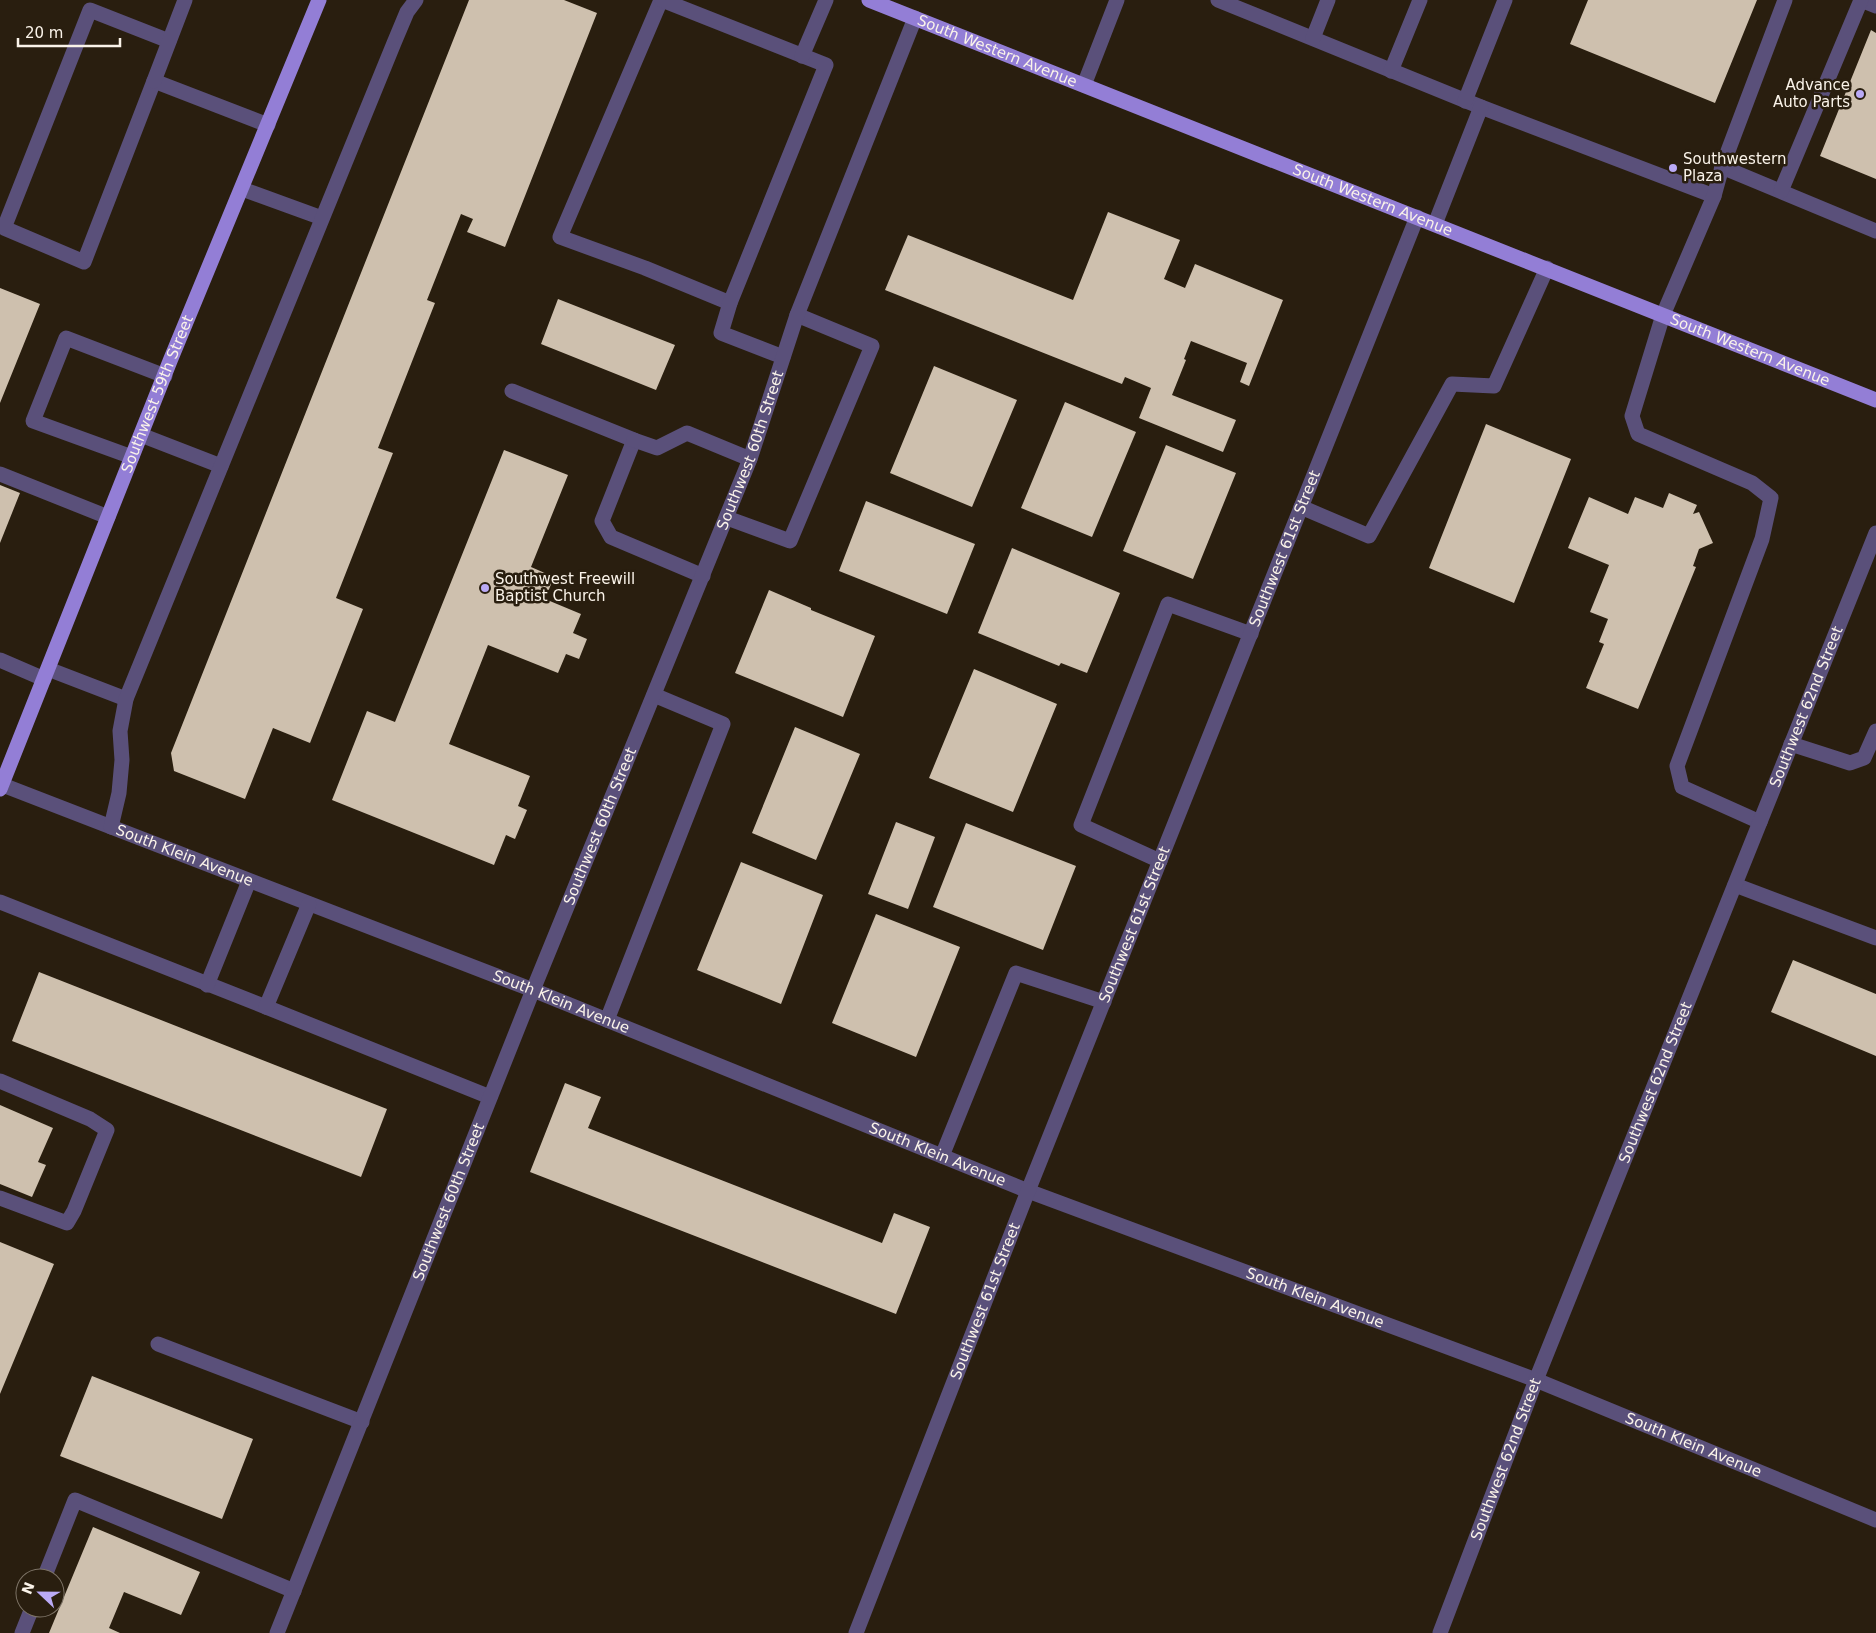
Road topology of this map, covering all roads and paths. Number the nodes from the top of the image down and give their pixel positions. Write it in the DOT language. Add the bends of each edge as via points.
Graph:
graph roads {
  1 [pos="185,0"];
  2 [pos="319,0"];
  3 [pos="416,0"];
  4 [pos="661,0"];
  5 [pos="826,0"];
  6 [pos="869,0"];
  7 [pos="1117,0"];
  8 [pos="1328,0"];
  9 [pos="1420,0"];
  10 [pos="1505,0"];
  11 [pos="1784,0"];
  12 [pos="1861,0"];
  13 [pos="1225,1"];
  14 [pos="891,4"];
  15 [pos="1876,6"];
  16 [pos="916,18"];
  17 [pos="1312,38"];
  18 [pos="169,41"];
  19 [pos="802,56"];
  20 [pos="1391,71"];
  21 [pos="154,81"];
  22 [pos="1084,85"];
  23 [pos="1465,101"];
  24 [pos="1481,108"];
  25 [pos="268,125"];
  26 [pos="1722,167"];
  27 [pos="242,189"];
  28 [pos="1781,192"];
  29 [pos="1714,196"];
  30 [pos="1417,217"];
  31 [pos="322,218"];
  32 [pos="1435,224"];
  33 [pos="1876,231"];
  34 [pos="1546,268"];
  35 [pos="730,303"];
  36 [pos="797,315"];
  37 [pos="1663,315"];
  38 [pos="783,357"];
  39 [pos="165,376"];
  40 [pos="512,390"];
  41 [pos="1876,400"];
  42 [pos="141,436"];
  43 [pos="634,440"];
  44 [pos="132,458"];
  45 [pos="750,459"];
  46 [pos="222,466"];
  47 [pos="0,474"];
  48 [pos="1301,507"];
  49 [pos="108,517"];
  50 [pos="726,518"];
  51 [pos="1874,542"];
  52 [pos="702,576"];
  53 [pos="1250,634"];
  54 [pos="0,660"];
  55 [pos="46,674"];
  56 [pos="654,695"];
  57 [pos="126,699"];
  58 [pos="1876,732"];
  59 [pos="1791,744"];
  60 [pos="1,786"];
  61 [pos="1760,822"];
  62 [pos="111,827"];
  63 [pos="1160,861"];
  64 [pos="249,881"];
  65 [pos="1735,885"];
  66 [pos="0,902"];
  67 [pos="309,904"];
  68 [pos="1876,938"];
  69 [pos="207,985"];
  70 [pos="533,990"];
  71 [pos="1104,1002"];
  72 [pos="266,1007"];
  73 [pos="607,1020"];
  74 [pos="0,1081"];
  75 [pos="490,1097"];
  76 [pos="942,1156"];
  77 [pos="1028,1191"];
  78 [pos="0,1198"];
  79 [pos="158,1344"];
  80 [pos="1536,1380"];
  81 [pos="362,1422"];
  82 [pos="1876,1520"];
  83 [pos="48,1568"];
  84 [pos="294,1591"];
  85 [pos="28,1618"];
  86 [pos="22,1633"];
  87 [pos="277,1633"];
  88 [pos="856,1633"];
  89 [pos="1440,1633"];
  1 -- 18 [label="street"];
  2 -- 25 [label="main road, Southwest 59th Street"];
  3 -- 31 [label="street" via="407,12"];
  4 -- 19 [label="street"];
  4 -- 35 [label="street" via="560,238"];
  5 -- 19 [label="street"];
  6 -- 14 [label="main road, South Western Avenue"];
  7 -- 22 [label="street"];
  8 -- 17 [label="street"];
  9 -- 20 [label="street"];
  10 -- 23 [label="street"];
  11 -- 26 [label="street"];
  12 -- 15 [label="street"];
  12 -- 28 [label="street"];
  13 -- 17 [label="street"];
  14 -- 16 [label="main road, South Western Avenue"];
  16 -- 22 [label="main road, South Western Avenue"];
  16 -- 36 [label="street, Southwest 60th Street"];
  17 -- 20 [label="street"];
  18 -- 21 [label="street"];
  18 -- 21 [label="street" via="90,10 4,228 84,262"];
  19 -- 35 [label="street" via="826,65"];
  20 -- 23 [label="street"];
  21 -- 25 [label="street"];
  22 -- 30 [label="main road, South Western Avenue"];
  23 -- 24 [label="street"];
  24 -- 29 [label="street"];
  24 -- 32 [label="street"];
  25 -- 27 [label="main road, Southwest 59th Street"];
  26 -- 28 [label="street"];
  26 -- 29 [label="street"];
  27 -- 31 [label="street"];
  27 -- 39 [label="main road, Southwest 59th Street"];
  28 -- 33 [label="street"];
  29 -- 37 [label="street"];
  30 -- 32 [label="main road, South Western Avenue"];
  30 -- 48 [label="street, Southwest 61st Street"];
  31 -- 46 [label="street"];
  32 -- 34 [label="main road, South Western Avenue"];
  34 -- 37 [label="main road, South Western Avenue"];
  34 -- 48 [label="street" via="1494,386 1452,384 1369,536"];
  35 -- 38 [label="street" via="721,334"];
  36 -- 38 [label="street, Southwest 60th Street"];
  36 -- 50 [label="street" via="872,346 790,541"];
  37 -- 41 [label="main road, South Western Avenue"];
  37 -- 61 [label="street" via="1632,416 1638,434 1752,483 1771,498 1762,539 1677,766 1682,788"];
  38 -- 45 [label="street, Southwest 60th Street"];
  39 -- 42 [label="main road, Southwest 59th Street"];
  39 -- 44 [label="street" via="66,338 34,421"];
  40 -- 43 [label="street"];
  42 -- 44 [label="main road, Southwest 59th Street"];
  42 -- 46 [label="street"];
  43 -- 45 [label="street" via="657,448 686,433"];
  43 -- 52 [label="street" via="602,521 611,536"];
  44 -- 49 [label="main road, Southwest 59th Street"];
  45 -- 50 [label="street, Southwest 60th Street"];
  46 -- 57 [label="street"];
  47 -- 49 [label="street"];
  48 -- 53 [label="street, Southwest 61st Street"];
  49 -- 55 [label="main road, Southwest 59th Street"];
  50 -- 52 [label="street, Southwest 60th Street"];
  51 -- 59 [label="street, Southwest 62nd Street"];
  52 -- 56 [label="street, Southwest 60th Street"];
  53 -- 63 [label="street, Southwest 61st Street"];
  53 -- 63 [label="street" via="1168,604 1081,825"];
  54 -- 55 [label="street"];
  55 -- 57 [label="street"];
  55 -- 60 [label="main road, Southwest 59th Street"];
  56 -- 70 [label="street, Southwest 60th Street"];
  56 -- 73 [label="street" via="723,724"];
  57 -- 62 [label="street" via="120,731 120,793"];
  58 -- 59 [label="street" via="1864,758 1850,763"];
  59 -- 61 [label="street, Southwest 62nd Street"];
  60 -- 62 [label="street, South Klein Avenue"];
  61 -- 65 [label="street, Southwest 62nd Street"];
  62 -- 64 [label="street, South Klein Avenue"];
  63 -- 71 [label="street, Southwest 61st Street"];
  64 -- 67 [label="street, South Klein Avenue"];
  64 -- 69 [label="street"];
  65 -- 68 [label="street"];
  65 -- 80 [label="street, Southwest 62nd Street"];
  66 -- 69 [label="street"];
  67 -- 70 [label="street, South Klein Avenue"];
  67 -- 72 [label="street"];
  69 -- 72 [label="street"];
  70 -- 73 [label="street, South Klein Avenue"];
  70 -- 75 [label="street, Southwest 60th Street"];
  71 -- 76 [label="street" via="1016,973"];
  71 -- 77 [label="street, Southwest 61st Street"];
  72 -- 75 [label="street"];
  73 -- 76 [label="street, South Klein Avenue"];
  74 -- 78 [label="street" via="90,1119 106,1130 67,1223"];
  75 -- 81 [label="street, Southwest 60th Street"];
  76 -- 77 [label="street, South Klein Avenue"];
  77 -- 80 [label="street, South Klein Avenue"];
  77 -- 88 [label="street, Southwest 61st Street"];
  79 -- 81 [label="street"];
  80 -- 82 [label="street, South Klein Avenue"];
  80 -- 89 [label="street, Southwest 62nd Street"];
  81 -- 84 [label="street, Southwest 60th Street"];
  83 -- 84 [label="street" via="75,1500"];
  84 -- 87 [label="street, Southwest 60th Street"];
  85 -- 86 [label="street"];
}
